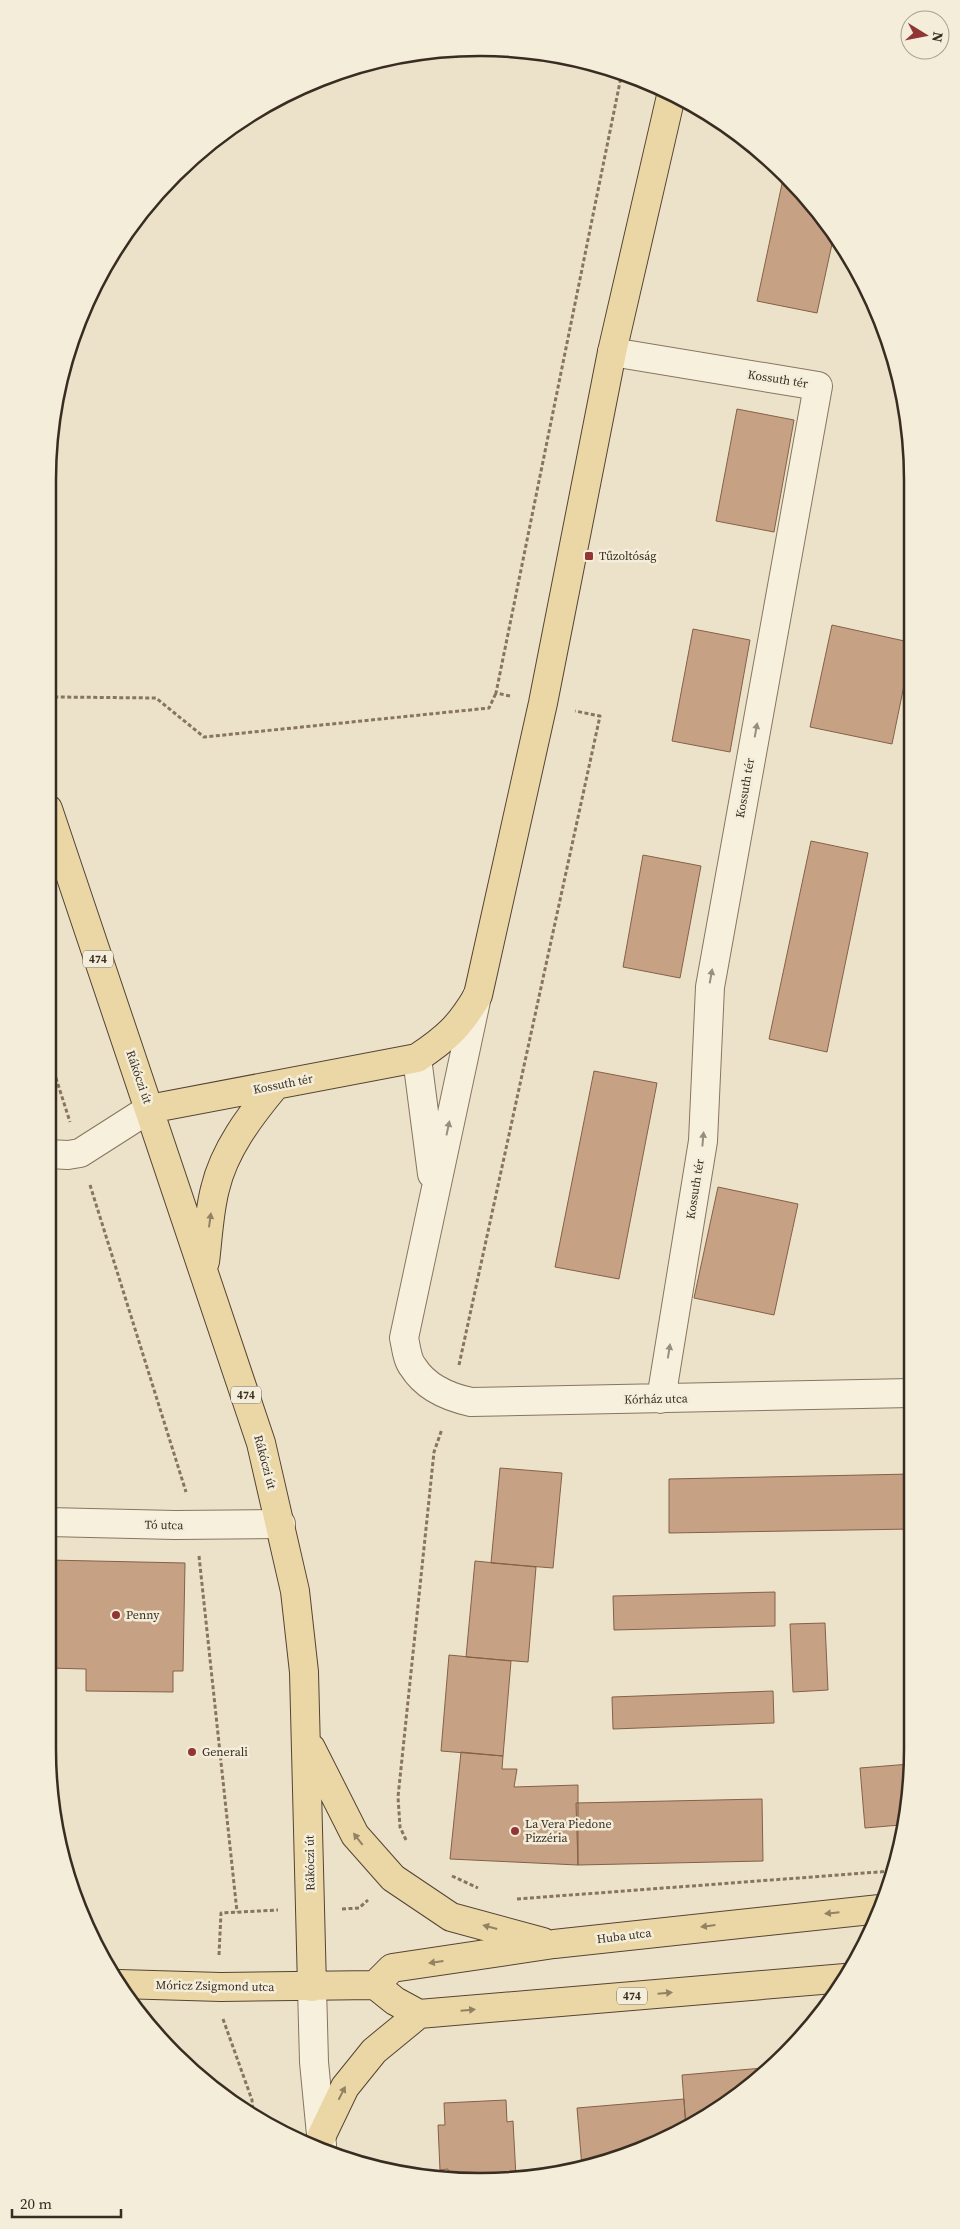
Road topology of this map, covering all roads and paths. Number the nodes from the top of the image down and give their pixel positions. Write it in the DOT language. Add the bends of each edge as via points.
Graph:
graph roads {
  1 [pos="671,102"];
  2 [pos="612,352"];
  3 [pos="496,693"];
  4 [pos="56,697"];
  5 [pos="56,833"];
  6 [pos="478,995"];
  7 [pos="417,1058"];
  8 [pos="56,1079"];
  9 [pos="275,1086"];
  10 [pos="149,1108"];
  11 [pos="80,1153"];
  12 [pos="56,1154"];
  13 [pos="434,1192"];
  14 [pos="204,1268"];
  15 [pos="412,1366"];
  16 [pos="904,1393"];
  17 [pos="661,1399"];
  18 [pos="56,1522"];
  19 [pos="281,1524"];
  20 [pos="196,1525"];
  21 [pos="307,1740"];
  22 [pos="885,1871"];
  23 [pos="446,1872"];
  24 [pos="486,1892"];
  25 [pos="513,1900"];
  26 [pos="871,1910"];
  27 [pos="237,1912"];
  28 [pos="554,1944"];
  29 [pos="835,1979"];
  30 [pos="128,1984"];
  31 [pos="375,1985"];
  32 [pos="312,1987"];
  33 [pos="419,2014"];
  34 [pos="237,2055"];
  35 [pos="252,2106"];
  36 [pos="322,2141"];
  1 -- 2 [label="main road, Kossuth tér"];
  2 -- 6 [label="main road, Kossuth tér" via="543,703"];
  17 -- 2 [label="street, Kossuth tér, one-way" via="703,1141 710,987 818,386"];
  3 -- 4 [label="path" via="489,708 204,737 156,698"];
  5 -- 10 [label="main road, Rákóczi út / 474"];
  6 -- 7 [label="main road, Kossuth tér" via="462,1021 440,1043"];
  13 -- 6 [label="street, Kossuth tér, one-way"];
  7 -- 9 [label="main road, Kossuth tér"];
  7 -- 13 [label="street, Kossuth tér"];
  8 -- 11 [label="path"];
  9 -- 10 [label="main road, Kossuth tér"];
  14 -- 9 [label="main road, one-way" via="215,1188 232,1146"];
  10 -- 11 [label="street"];
  10 -- 14 [label="main road, Rákóczi út / 474"];
  11 -- 12 [label="street"];
  11 -- 20 [label="path"];
  13 -- 15 [label="street, Kossuth tér" via="404,1338"];
  14 -- 19 [label="main road, Rákóczi út / 474" via="261,1442"];
  15 -- 17 [label="street, Kórház utca" via="428,1384 452,1398 471,1402"];
  16 -- 17 [label="street, Kórház utca"];
  18 -- 20 [label="street, Tó utca"];
  19 -- 20 [label="street, Tó utca"];
  19 -- 21 [label="main road, Rákóczi út / 474" via="295,1591"];
  20 -- 27 [label="path"];
  28 -- 21 [label="main road, 474, one-way" via="451,1917 393,1878 355,1835"];
  21 -- 32 [label="main road, Rákóczi út / 474"];
  22 -- 25 [label="path"];
  23 -- 24 [label="path"];
  26 -- 28 [label="main road, Huba utca / 474, one-way"];
  28 -- 31 [label="main road, Huba utca / 474, one-way" via="392,1968"];
  33 -- 29 [label="main road, 474, one-way"];
  30 -- 32 [label="main road, Móricz Zsigmond utca"];
  31 -- 32 [label="main road"];
  31 -- 33 [label="main road" via="394,2001"];
  32 -- 36 [label="street, Rákóczi út" via="314,2062"];
  36 -- 33 [label="main road, one-way" via="345,2087 374,2050"];
  34 -- 35 [label="path"];
}
